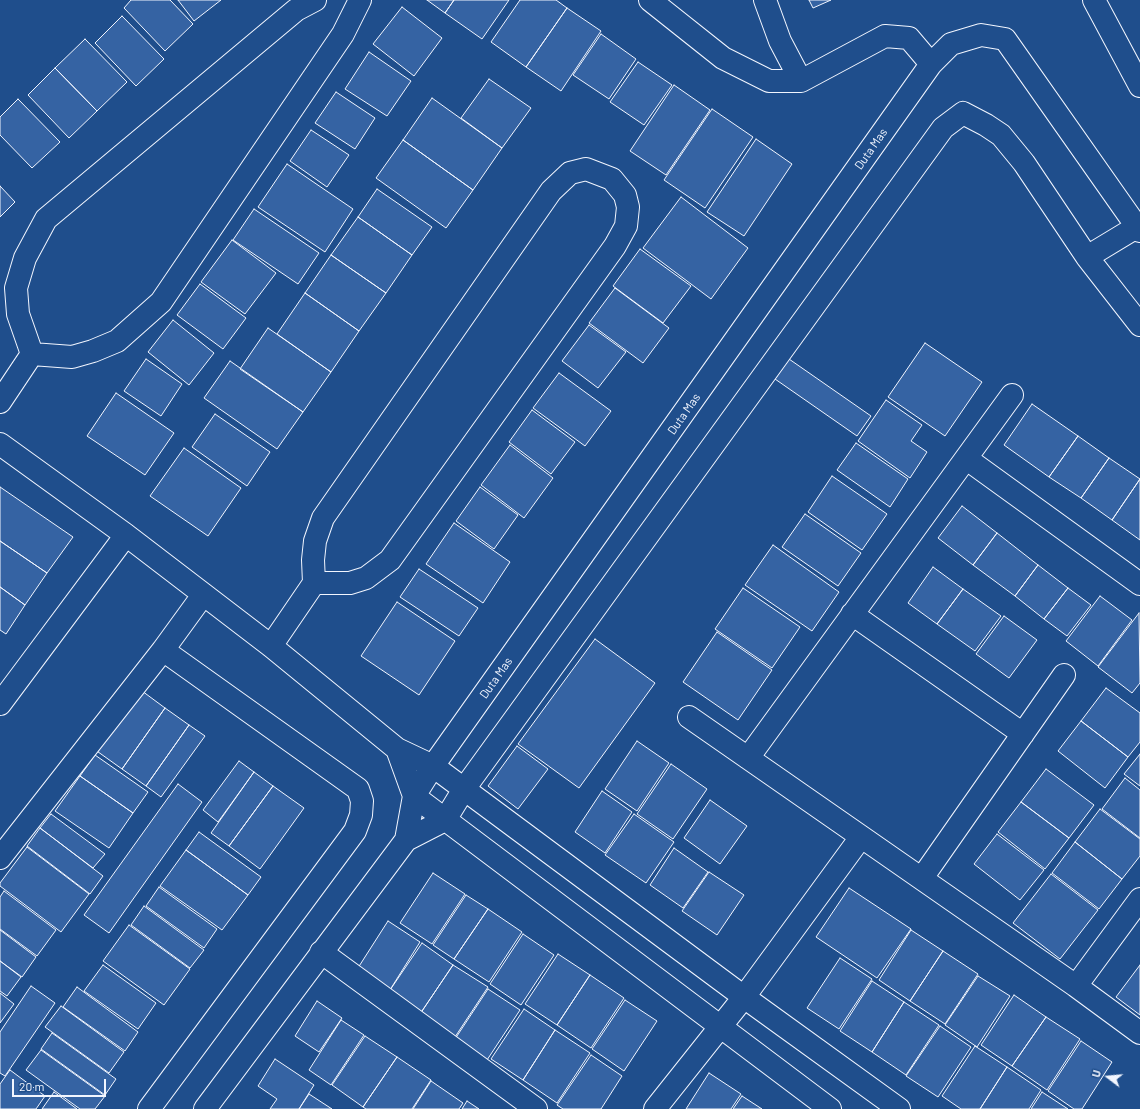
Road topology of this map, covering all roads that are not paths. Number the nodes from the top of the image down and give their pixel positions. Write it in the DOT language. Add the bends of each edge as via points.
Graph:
graph roads {
  1 [pos="315,0"];
  2 [pos="360,0"];
  3 [pos="650,0"];
  4 [pos="765,0"];
  5 [pos="1094,0"];
  6 [pos="931,64"];
  7 [pos="801,81"];
  8 [pos="1140,86"];
  9 [pos="1139,228"];
  10 [pos="1087,257"];
  11 [pos="1140,325"];
  12 [pos="32,354"];
  13 [pos="1012,395"];
  14 [pos="0,402"];
  15 [pos="0,444"];
  16 [pos="967,459"];
  17 [pos="126,535"];
  18 [pos="314,583"];
  19 [pos="1140,584"];
  20 [pos="203,595"];
  21 [pos="852,614"];
  22 [pos="272,646"];
  23 [pos="162,650"];
  24 [pos="1064,675"];
  25 [pos="0,704"];
  26 [pos="689,717"];
  27 [pos="1023,734"];
  28 [pos="397,749"];
  29 [pos="748,758"];
  30 [pos="433,766"];
  31 [pos="464,789"];
  32 [pos="414,796"];
  33 [pos="445,820"];
  34 [pos="861,836"];
  35 [pos="406,840"];
  36 [pos="0,858"];
  37 [pos="922,878"];
  38 [pos="1140,899"];
  39 [pos="321,952"];
  40 [pos="1076,986"];
  41 [pos="744,997"];
  42 [pos="721,1027"];
  43 [pos="1140,1033"];
  44 [pos="209,1107"];
  45 [pos="149,1109"];
  46 [pos="536,1109"];
  47 [pos="655,1109"];
  48 [pos="830,1109"];
  49 [pos="899,1109"];
  1 -- 12 [label="street" via="296,10 46,219 25,258 16,288 18,314"];
  2 -- 12 [label="street" via="343,34 161,302 118,341 72,357"];
  3 -- 7 [label="street" via="723,58 768,81"];
  4 -- 7 [label="street" via="780,41"];
  5 -- 8 [label="street"];
  6 -- 7 [label="street" via="909,38 884,36"];
  6 -- 9 [label="street, Duta Mas" via="951,44 981,35 1006,39"];
  6 -- 30 [label="street, Duta Mas"];
  9 -- 10 [label="street"];
  10 -- 11 [label="street"];
  10 -- 31 [label="street" via="1024,163 1001,135 963,113 943,128"];
  12 -- 14 [label="street"];
  13 -- 16 [label="street"];
  15 -- 17 [label="street"];
  16 -- 19 [label="street"];
  16 -- 21 [label="street"];
  17 -- 20 [label="street"];
  17 -- 25 [label="street"];
  18 -- 18 [label="street" via="350,583 366,578 390,560 615,246 626,226 628,207 625,195 612,179 586,169 570,173 551,191 323,518 315,541"];
  18 -- 22 [label="street"];
  20 -- 22 [label="street"];
  20 -- 23 [label="street"];
  21 -- 27 [label="street"];
  21 -- 29 [label="street"];
  22 -- 28 [label="street"];
  23 -- 36 [label="street"];
  23 -- 45 [label="street" via="358,789 362,801 361,815 355,831"];
  24 -- 27 [label="street"];
  26 -- 29 [label="street"];
  27 -- 37 [label="street"];
  28 -- 30 [label="street"];
  28 -- 32 [label="street"];
  29 -- 34 [label="street"];
  30 -- 31 [label="street"];
  30 -- 32 [label="street, Duta Mas"];
  31 -- 33 [label="street"];
  31 -- 41 [label="street"];
  32 -- 33 [label="street"];
  32 -- 35 [label="street, Duta Mas"];
  33 -- 35 [label="street"];
  33 -- 42 [label="street"];
  34 -- 37 [label="street"];
  34 -- 41 [label="street"];
  35 -- 39 [label="street"];
  37 -- 40 [label="street"];
  38 -- 40 [label="street"];
  39 -- 44 [label="street"];
  39 -- 46 [label="street"];
  40 -- 43 [label="street"];
  41 -- 42 [label="street"];
  41 -- 49 [label="street"];
  42 -- 47 [label="street"];
  42 -- 48 [label="street"];
}
